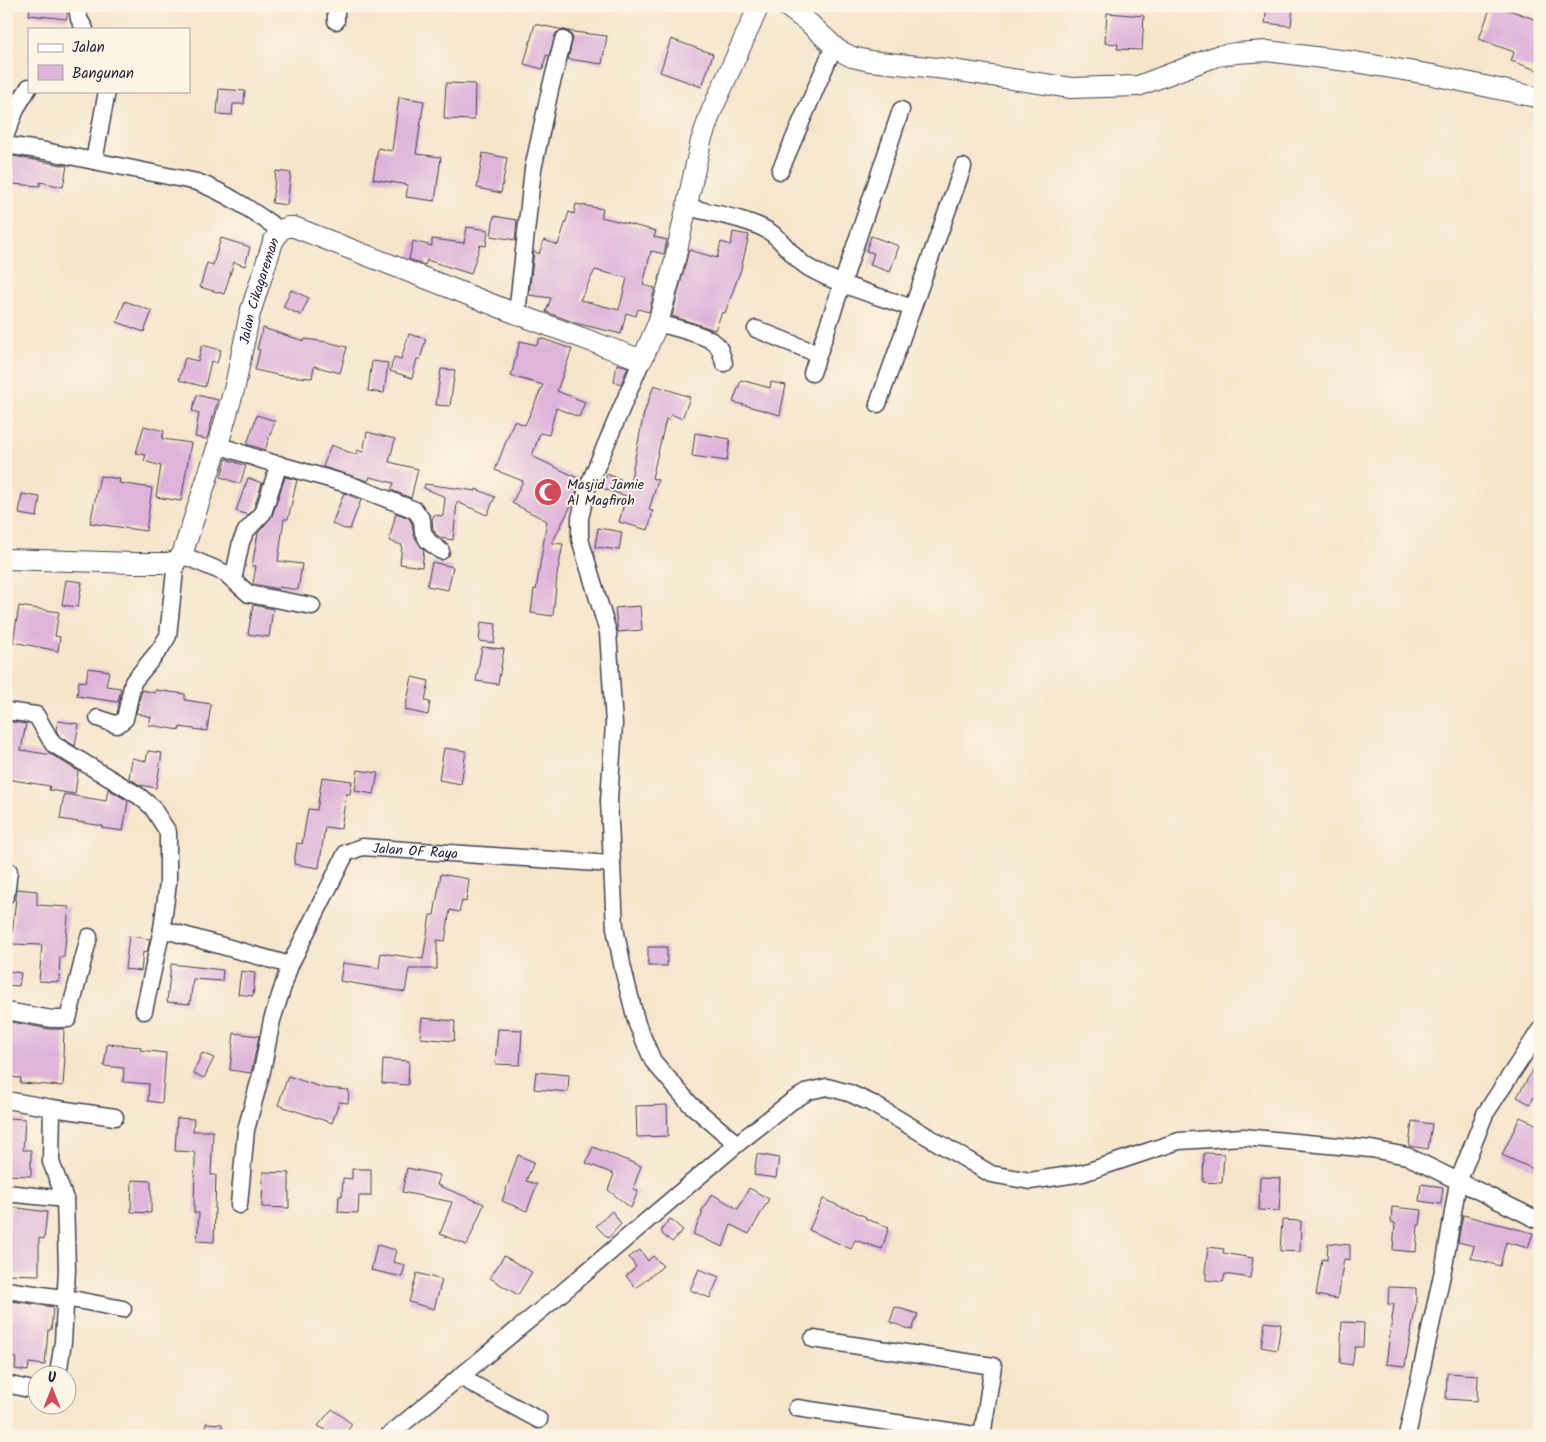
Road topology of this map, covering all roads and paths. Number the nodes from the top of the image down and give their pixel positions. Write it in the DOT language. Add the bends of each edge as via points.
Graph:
graph roads {
  1 [pos="77,6"];
  2 [pos="759,6"];
  3 [pos="786,6"];
  4 [pos="84,28"];
  5 [pos="564,40"];
  6 [pos="834,46"];
  7 [pos="28,89"];
  8 [pos="107,92"];
  9 [pos="1540,98"];
  10 [pos="901,110"];
  11 [pos="6,134"];
  12 [pos="6,145"];
  13 [pos="94,161"];
  14 [pos="963,166"];
  15 [pos="780,170"];
  16 [pos="687,207"];
  17 [pos="280,230"];
  18 [pos="842,284"];
  19 [pos="912,308"];
  20 [pos="517,314"];
  21 [pos="658,323"];
  22 [pos="756,329"];
  23 [pos="818,354"];
  24 [pos="642,360"];
  25 [pos="724,363"];
  26 [pos="812,373"];
  27 [pos="878,404"];
  28 [pos="218,445"];
  29 [pos="279,464"];
  30 [pos="441,551"];
  31 [pos="179,558"];
  32 [pos="6,559"];
  33 [pos="233,580"];
  34 [pos="312,606"];
  35 [pos="6,711"];
  36 [pos="98,718"];
  37 [pos="612,864"];
  38 [pos="6,870"];
  39 [pos="6,895"];
  40 [pos="162,929"];
  41 [pos="89,937"];
  42 [pos="290,965"];
  43 [pos="6,1011"];
  44 [pos="144,1011"];
  45 [pos="1540,1030"];
  46 [pos="6,1100"];
  47 [pos="52,1108"];
  48 [pos="115,1117"];
  49 [pos="738,1144"];
  50 [pos="1458,1182"];
  51 [pos="6,1193"];
  52 [pos="65,1199"];
  53 [pos="239,1206"];
  54 [pos="1540,1221"];
  55 [pos="6,1290"];
  56 [pos="66,1298"];
  57 [pos="123,1310"];
  58 [pos="813,1339"];
  59 [pos="60,1364"];
  60 [pos="460,1377"];
  61 [pos="6,1384"];
  62 [pos="28,1388"];
  63 [pos="797,1408"];
  64 [pos="539,1420"];
  65 [pos="388,1436"];
  66 [pos="982,1436"];
  67 [pos="1407,1436"];
  1 -- 4 [label="street" via="79,20"];
  2 -- 16 [label="street" via="711,112 701,141"];
  3 -- 6 [label="street"];
  5 -- 20 [label="street" via="533,169"];
  6 -- 9 [label="street" via="852,57 870,61 1071,88 1138,86 1217,56 1267,51 1433,74"];
  6 -- 15 [label="street"];
  7 -- 11 [label="street" via="16,107"];
  8 -- 13 [label="street"];
  10 -- 18 [label="street"];
  12 -- 13 [label="street"];
  13 -- 17 [label="street" via="172,176 215,189"];
  14 -- 19 [label="street"];
  16 -- 18 [label="street" via="760,226 773,234 796,260"];
  16 -- 21 [label="street"];
  17 -- 20 [label="street, Jalan Cikagareman" via="294,227"];
  17 -- 28 [label="street, Jalan Cikagareman" via="273,242 250,313 235,386"];
  18 -- 19 [label="street"];
  18 -- 23 [label="street"];
  19 -- 27 [label="street"];
  20 -- 24 [label="street, Jalan Cikagareman"];
  21 -- 24 [label="street"];
  21 -- 25 [label="street" via="716,343"];
  22 -- 23 [label="street"];
  23 -- 26 [label="street"];
  24 -- 37 [label="street" via="587,489 580,518 580,539 608,632 614,724 609,801"];
  28 -- 29 [label="street"];
  28 -- 31 [label="street, Jalan Cikagareman"];
  29 -- 30 [label="street" via="351,485 415,510 422,520 428,542"];
  29 -- 33 [label="street" via="263,513 240,542"];
  31 -- 32 [label="street" via="168,563"];
  31 -- 33 [label="street" via="225,573"];
  31 -- 36 [label="street" via="168,636 133,682 124,719 117,725"];
  33 -- 34 [label="street" via="249,594"];
  35 -- 40 [label="street" via="36,715 53,744 106,778 128,788 152,807 168,832 168,883"];
  37 -- 42 [label="street, Jalan OF Raya" via="362,847 346,853"];
  37 -- 49 [label="street" via="615,928 623,968 637,1024 653,1061 690,1104"];
  38 -- 39 [label="street" via="9,871"];
  40 -- 42 [label="street"];
  40 -- 44 [label="street"];
  41 -- 43 [label="street" via="68,1019"];
  42 -- 53 [label="street, Jalan OF Raya" via="272,1020 246,1130"];
  45 -- 50 [label="street" via="1485,1114"];
  46 -- 47 [label="street"];
  47 -- 48 [label="street"];
  47 -- 52 [label="street" via="51,1162"];
  49 -- 50 [label="street" via="792,1101 809,1091 827,1087 871,1103 991,1174 1030,1181 1083,1173 1178,1141 1244,1137 1399,1154"];
  49 -- 60 [label="street"];
  50 -- 54 [label="street"];
  50 -- 67 [label="street" via="1445,1261"];
  51 -- 52 [label="street"];
  52 -- 56 [label="street"];
  55 -- 56 [label="street"];
  56 -- 57 [label="street"];
  56 -- 59 [label="street"];
  58 -- 66 [label="street" via="993,1366"];
  60 -- 64 [label="street"];
  60 -- 65 [label="street"];
  61 -- 62 [label="street"];
  63 -- 66 [label="street"];
}
